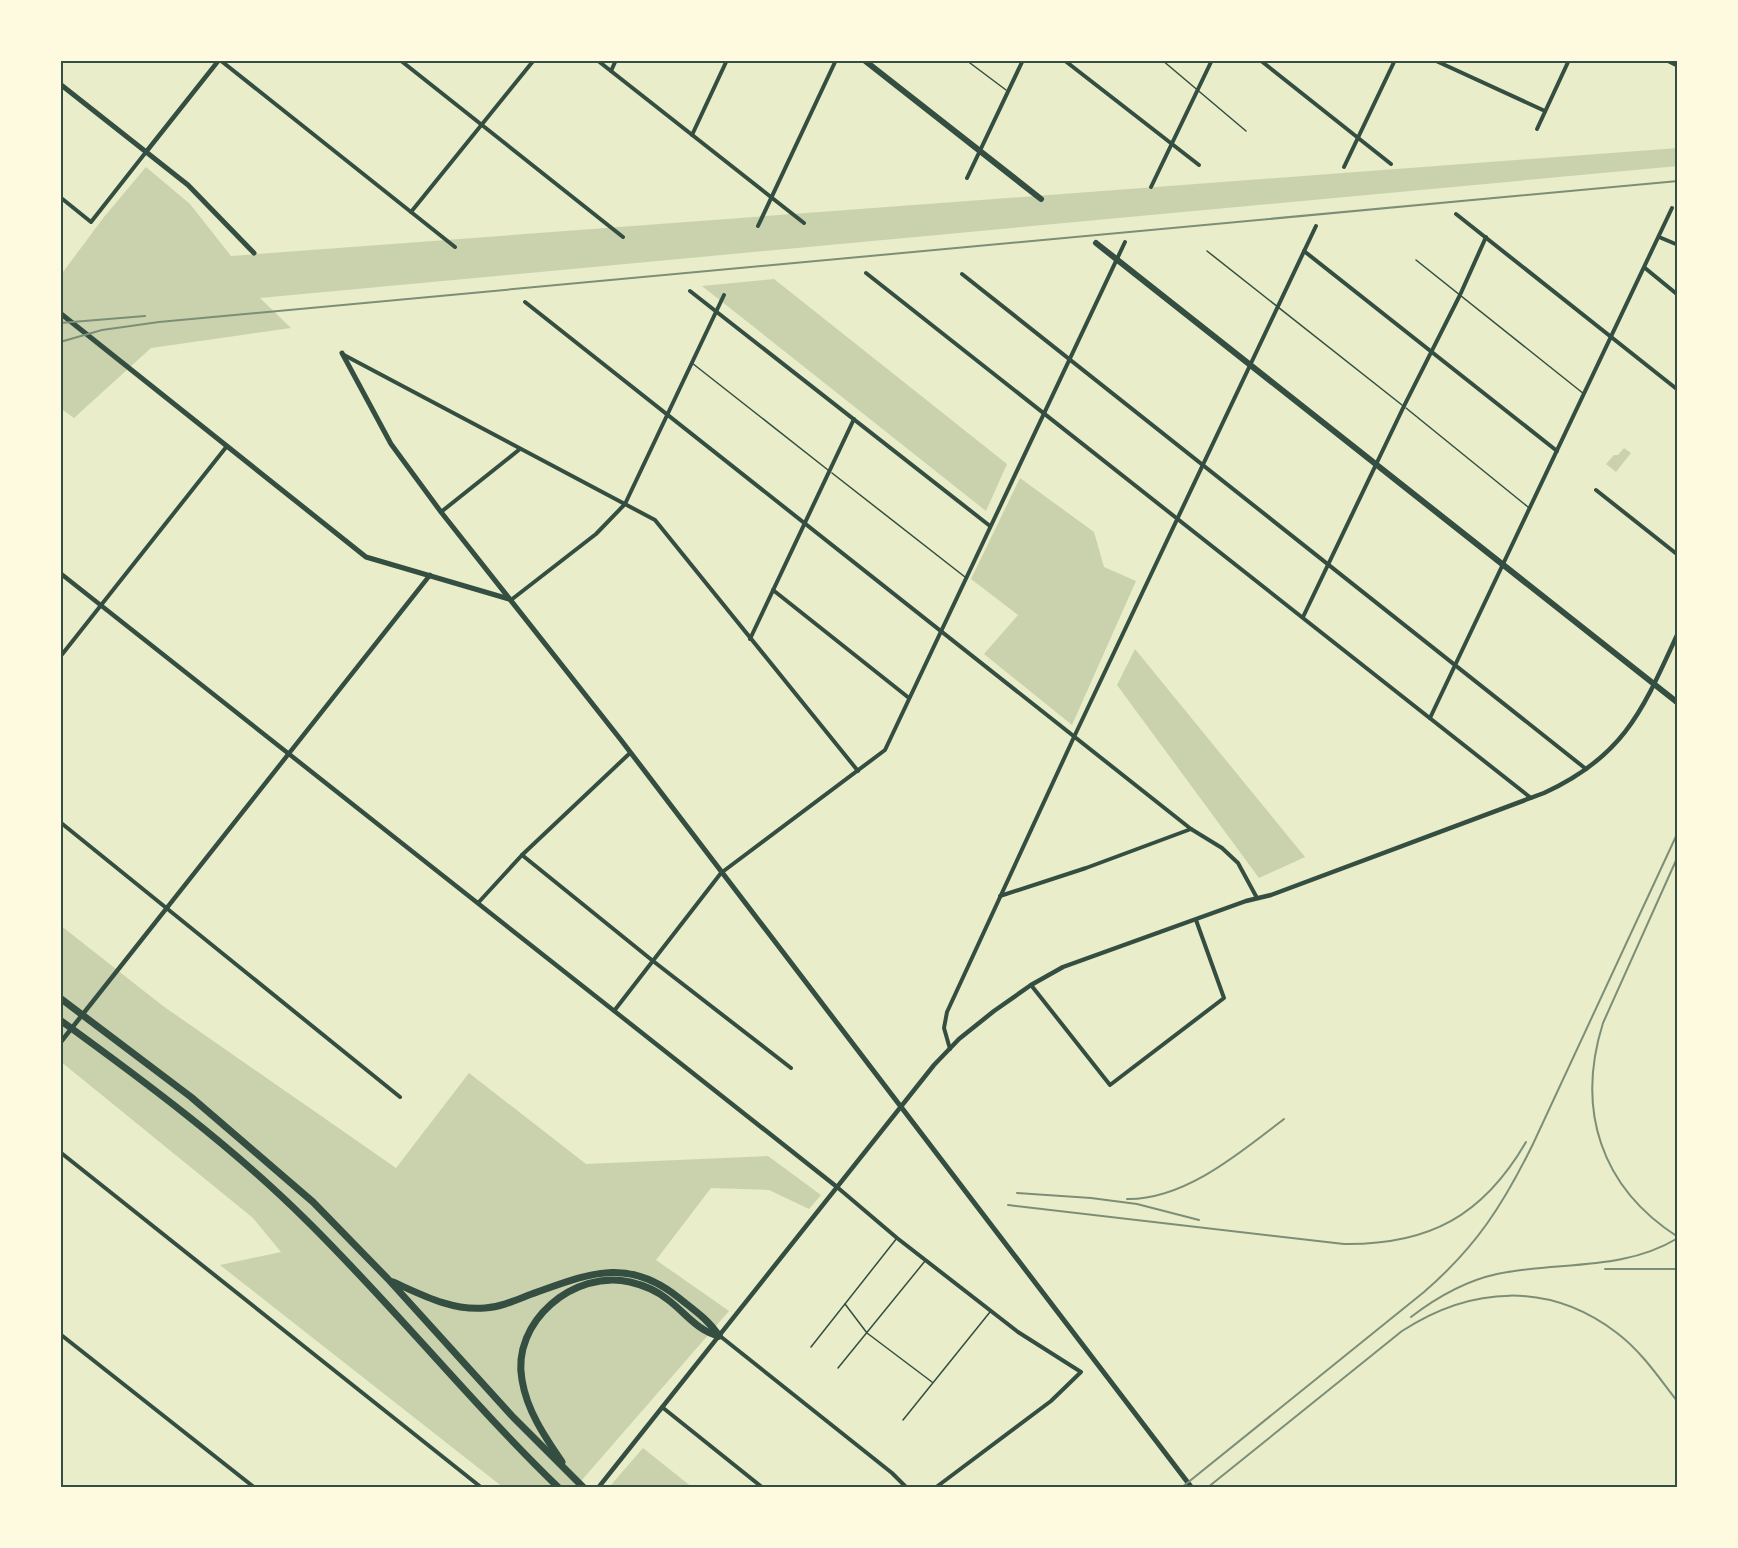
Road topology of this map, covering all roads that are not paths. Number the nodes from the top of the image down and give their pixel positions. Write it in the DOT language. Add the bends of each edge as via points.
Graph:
graph roads {
  1 [pos="219,60"];
  2 [pos="400,60"];
  3 [pos="534,60"];
  4 [pos="597,60"];
  5 [pos="616,60"];
  6 [pos="727,60"];
  7 [pos="836,60"];
  8 [pos="864,60"];
  9 [pos="966,60"];
  10 [pos="1023,60"];
  11 [pos="1064,60"];
  12 [pos="1161,60"];
  13 [pos="1212,60"];
  14 [pos="1260,60"];
  15 [pos="1395,60"];
  16 [pos="1434,60"];
  17 [pos="1569,60"];
  18 [pos="1666,60"];
  19 [pos="1678,66"];
  20 [pos="611,71"];
  21 [pos="60,84"];
  22 [pos="1198,89"];
  23 [pos="1008,92"];
  24 [pos="1545,111"];
  25 [pos="482,125"];
  26 [pos="1536,129"];
  27 [pos="1246,131"];
  28 [pos="692,135"];
  29 [pos="1358,138"];
  30 [pos="1172,144"];
  31 [pos="980,150"];
  32 [pos="146,152"];
  33 [pos="1391,164"];
  34 [pos="1199,165"];
  35 [pos="1344,167"];
  36 [pos="967,178"];
  37 [pos="1151,188"];
  38 [pos="60,197"];
  39 [pos="771,197"];
  40 [pos="1041,199"];
  41 [pos="1672,208"];
  42 [pos="411,212"];
  43 [pos="1456,214"];
  44 [pos="804,223"];
  45 [pos="758,226"];
  46 [pos="1316,226"];
  47 [pos="623,237"];
  48 [pos="1486,237"];
  49 [pos="1659,237"];
  50 [pos="1125,242"];
  51 [pos="1096,243"];
  52 [pos="1678,246"];
  53 [pos="455,247"];
  54 [pos="1207,251"];
  55 [pos="1304,251"];
  56 [pos="254,254"];
  57 [pos="1117,260"];
  58 [pos="1416,260"];
  59 [pos="1645,268"];
  60 [pos="866,273"];
  61 [pos="962,274"];
  62 [pos="690,291"];
  63 [pos="724,295"];
  64 [pos="1460,295"];
  65 [pos="1678,295"];
  66 [pos="525,302"];
  67 [pos="1277,307"];
  68 [pos="716,311"];
  69 [pos="60,313"];
  70 [pos="1611,337"];
  71 [pos="1431,350"];
  72 [pos="342,353"];
  73 [pos="1069,359"];
  74 [pos="692,363"];
  75 [pos="1250,364"];
  76 [pos="1678,390"];
  77 [pos="1584,394"];
  78 [pos="1404,406"];
  79 [pos="1043,413"];
  80 [pos="668,414"];
  81 [pos="854,419"];
  82 [pos="227,446"];
  83 [pos="520,449"];
  84 [pos="1557,451"];
  85 [pos="1377,464"];
  86 [pos="1202,465"];
  87 [pos="830,471"];
  88 [pos="1596,490"];
  89 [pos="625,504"];
  90 [pos="1530,508"];
  91 [pos="441,512"];
  92 [pos="1177,518"];
  93 [pos="805,523"];
  94 [pos="990,526"];
  95 [pos="1678,555"];
  96 [pos="1329,565"];
  97 [pos="1503,565"];
  98 [pos="60,573"];
  99 [pos="430,575"];
  100 [pos="966,578"];
  101 [pos="773,590"];
  102 [pos="511,600"];
  103 [pos="101,606"];
  104 [pos="1303,617"];
  105 [pos="942,630"];
  106 [pos="1678,633"];
  107 [pos="750,639"];
  108 [pos="60,657"];
  109 [pos="1455,666"];
  110 [pos="1654,684"];
  111 [pos="909,698"];
  112 [pos="1678,703"];
  113 [pos="1430,718"];
  114 [pos="1074,737"];
  115 [pos="289,753"];
  116 [pos="630,753"];
  117 [pos="1587,770"];
  118 [pos="858,771"];
  119 [pos="1531,798"];
  120 [pos="60,822"];
  121 [pos="1191,829"];
  122 [pos="522,855"];
  123 [pos="721,873"];
  124 [pos="1000,897"];
  125 [pos="1257,898"];
  126 [pos="478,903"];
  127 [pos="166,908"];
  128 [pos="1196,920"];
  129 [pos="653,961"];
  130 [pos="1031,985"];
  131 [pos="60,998"];
  132 [pos="614,1011"];
  133 [pos="60,1020"];
  134 [pos="60,1043"];
  135 [pos="950,1050"];
  136 [pos="791,1068"];
  137 [pos="400,1097"];
  138 [pos="901,1107"];
  139 [pos="60,1152"];
  140 [pos="837,1187"];
  141 [pos="897,1238"];
  142 [pos="926,1260"];
  143 [pos="388,1279"];
  144 [pos="844,1304"];
  145 [pos="991,1311"];
  146 [pos="867,1333"];
  147 [pos="60,1334"];
  148 [pos="719,1336"];
  149 [pos="811,1347"];
  150 [pos="838,1368"];
  151 [pos="933,1383"];
  152 [pos="662,1407"];
  153 [pos="903,1420"];
  154 [pos="562,1465"];
  155 [pos="255,1488"];
  156 [pos="482,1488"];
  157 [pos="559,1488"];
  158 [pos="584,1488"];
  159 [pos="598,1488"];
  160 [pos="763,1488"];
  161 [pos="907,1488"];
  162 [pos="935,1488"];
  163 [pos="1192,1488"];
  1 -- 32 [label="street"];
  1 -- 42 [label="street"];
  2 -- 25 [label="street"];
  3 -- 25 [label="street"];
  4 -- 20 [label="street"];
  5 -- 20 [label="street"];
  6 -- 28 [label="street"];
  7 -- 39 [label="street"];
  8 -- 31 [label="main road"];
  9 -- 23 [label="lane"];
  10 -- 23 [label="street"];
  11 -- 30 [label="street"];
  12 -- 22 [label="lane"];
  13 -- 22 [label="street"];
  14 -- 29 [label="street"];
  15 -- 29 [label="street"];
  16 -- 24 [label="street"];
  17 -- 24 [label="street"];
  18 -- 19 [label="street"];
  20 -- 28 [label="street"];
  21 -- 32 [label="main road"];
  22 -- 27 [label="lane"];
  22 -- 30 [label="street"];
  23 -- 31 [label="street"];
  24 -- 26 [label="street"];
  25 -- 42 [label="street"];
  25 -- 47 [label="street"];
  28 -- 39 [label="street"];
  29 -- 33 [label="street"];
  29 -- 35 [label="street"];
  30 -- 34 [label="street"];
  30 -- 37 [label="street"];
  31 -- 36 [label="street"];
  31 -- 40 [label="main road"];
  32 -- 38 [label="street" via="91,222"];
  32 -- 56 [label="main road" via="188,185"];
  39 -- 44 [label="street"];
  39 -- 45 [label="street"];
  41 -- 49 [label="street"];
  42 -- 53 [label="street"];
  43 -- 48 [label="street"];
  46 -- 55 [label="street"];
  48 -- 64 [label="street"];
  48 -- 70 [label="street"];
  49 -- 52 [label="street"];
  49 -- 59 [label="street"];
  50 -- 57 [label="street"];
  51 -- 57 [label="main road"];
  54 -- 67 [label="lane"];
  55 -- 67 [label="street"];
  55 -- 71 [label="street"];
  57 -- 73 [label="street"];
  57 -- 75 [label="main road"];
  58 -- 64 [label="lane"];
  59 -- 65 [label="street"];
  59 -- 70 [label="street"];
  60 -- 79 [label="street"];
  61 -- 73 [label="street"];
  62 -- 68 [label="street"];
  63 -- 68 [label="street"];
  64 -- 71 [label="street"];
  64 -- 77 [label="lane"];
  66 -- 80 [label="street"];
  67 -- 75 [label="street"];
  67 -- 78 [label="lane"];
  68 -- 74 [label="street"];
  68 -- 81 [label="street"];
  69 -- 82 [label="main road"];
  70 -- 76 [label="street"];
  70 -- 77 [label="street"];
  71 -- 78 [label="street"];
  71 -- 84 [label="street"];
  72 -- 83 [label="street"];
  72 -- 91 [label="main road" via="391,444"];
  73 -- 79 [label="street"];
  73 -- 86 [label="street"];
  74 -- 80 [label="street"];
  74 -- 87 [label="lane"];
  75 -- 85 [label="main road"];
  75 -- 86 [label="street"];
  77 -- 84 [label="street"];
  78 -- 85 [label="street"];
  78 -- 90 [label="lane"];
  79 -- 92 [label="street"];
  79 -- 94 [label="street"];
  80 -- 89 [label="street"];
  80 -- 93 [label="street"];
  81 -- 87 [label="street"];
  81 -- 94 [label="street"];
  82 -- 99 [label="main road" via="366,557"];
  82 -- 103 [label="street"];
  83 -- 89 [label="street"];
  83 -- 91 [label="street"];
  84 -- 90 [label="street"];
  85 -- 96 [label="street"];
  85 -- 97 [label="main road"];
  86 -- 92 [label="street"];
  86 -- 96 [label="street"];
  87 -- 93 [label="street"];
  87 -- 100 [label="lane"];
  88 -- 95 [label="street"];
  89 -- 102 [label="street" via="596,534"];
  89 -- 107 [label="street" via="655,520"];
  90 -- 97 [label="street"];
  91 -- 102 [label="main road"];
  92 -- 104 [label="street"];
  92 -- 114 [label="street"];
  93 -- 101 [label="street"];
  93 -- 105 [label="street"];
  94 -- 100 [label="street"];
  96 -- 104 [label="street"];
  96 -- 109 [label="street"];
  97 -- 109 [label="street"];
  97 -- 110 [label="main road"];
  98 -- 103 [label="street"];
  99 -- 102 [label="main road"];
  99 -- 115 [label="street"];
  100 -- 105 [label="street"];
  101 -- 107 [label="street"];
  101 -- 111 [label="street"];
  102 -- 116 [label="main road"];
  103 -- 108 [label="street"];
  103 -- 115 [label="street"];
  104 -- 113 [label="street"];
  105 -- 111 [label="street"];
  105 -- 114 [label="street"];
  106 -- 110 [label="street"];
  107 -- 118 [label="street"];
  109 -- 113 [label="street"];
  109 -- 117 [label="street"];
  110 -- 112 [label="main road"];
  110 -- 117 [label="street" via="1630,726"];
  111 -- 118 [label="street" via="885,750"];
  113 -- 119 [label="street"];
  114 -- 121 [label="street"];
  114 -- 124 [label="street"];
  115 -- 126 [label="street"];
  115 -- 127 [label="street"];
  116 -- 122 [label="street"];
  116 -- 123 [label="main road"];
  117 -- 119 [label="street"];
  118 -- 123 [label="street"];
  119 -- 125 [label="street"];
  120 -- 127 [label="street"];
  121 -- 124 [label="street"];
  121 -- 125 [label="street" via="1238,863"];
  122 -- 126 [label="street"];
  122 -- 129 [label="street"];
  123 -- 129 [label="street"];
  123 -- 138 [label="main road"];
  124 -- 135 [label="street" via="944,1022"];
  125 -- 128 [label="street"];
  126 -- 132 [label="street"];
  127 -- 134 [label="street"];
  127 -- 137 [label="street"];
  128 -- 130 [label="street" via="1064,967"];
  128 -- 130 [label="street" via="1224,998 1110,1086"];
  129 -- 132 [label="street"];
  129 -- 136 [label="street"];
  130 -- 135 [label="street"];
  131 -- 143 [label="highway" via="199,1104 313,1202"];
  132 -- 140 [label="street"];
  133 -- 157 [label="highway" via="196,1122 302,1216"];
  135 -- 138 [label="street"];
  138 -- 140 [label="street"];
  138 -- 163 [label="main road"];
  139 -- 156 [label="street"];
  140 -- 141 [label="street"];
  140 -- 148 [label="street"];
  141 -- 142 [label="street"];
  141 -- 144 [label="lane"];
  142 -- 145 [label="street"];
  142 -- 146 [label="lane"];
  143 -- 148 [label="highway" via="445,1304 484,1308 585,1276 609,1272 634,1274 674,1294 712,1325"];
  143 -- 154 [label="highway"];
  144 -- 146 [label="lane"];
  144 -- 149 [label="lane"];
  145 -- 151 [label="lane"];
  145 -- 162 [label="street" via="1081,1372 1051,1401"];
  146 -- 150 [label="lane"];
  146 -- 151 [label="lane"];
  147 -- 155 [label="street"];
  148 -- 152 [label="street"];
  148 -- 154 [label="highway" via="706,1333 667,1299 628,1282 592,1283 550,1304 529,1334 521,1378 541,1432"];
  148 -- 161 [label="street"];
  151 -- 153 [label="lane"];
  152 -- 159 [label="street"];
  152 -- 160 [label="street"];
  154 -- 158 [label="highway"];
}
